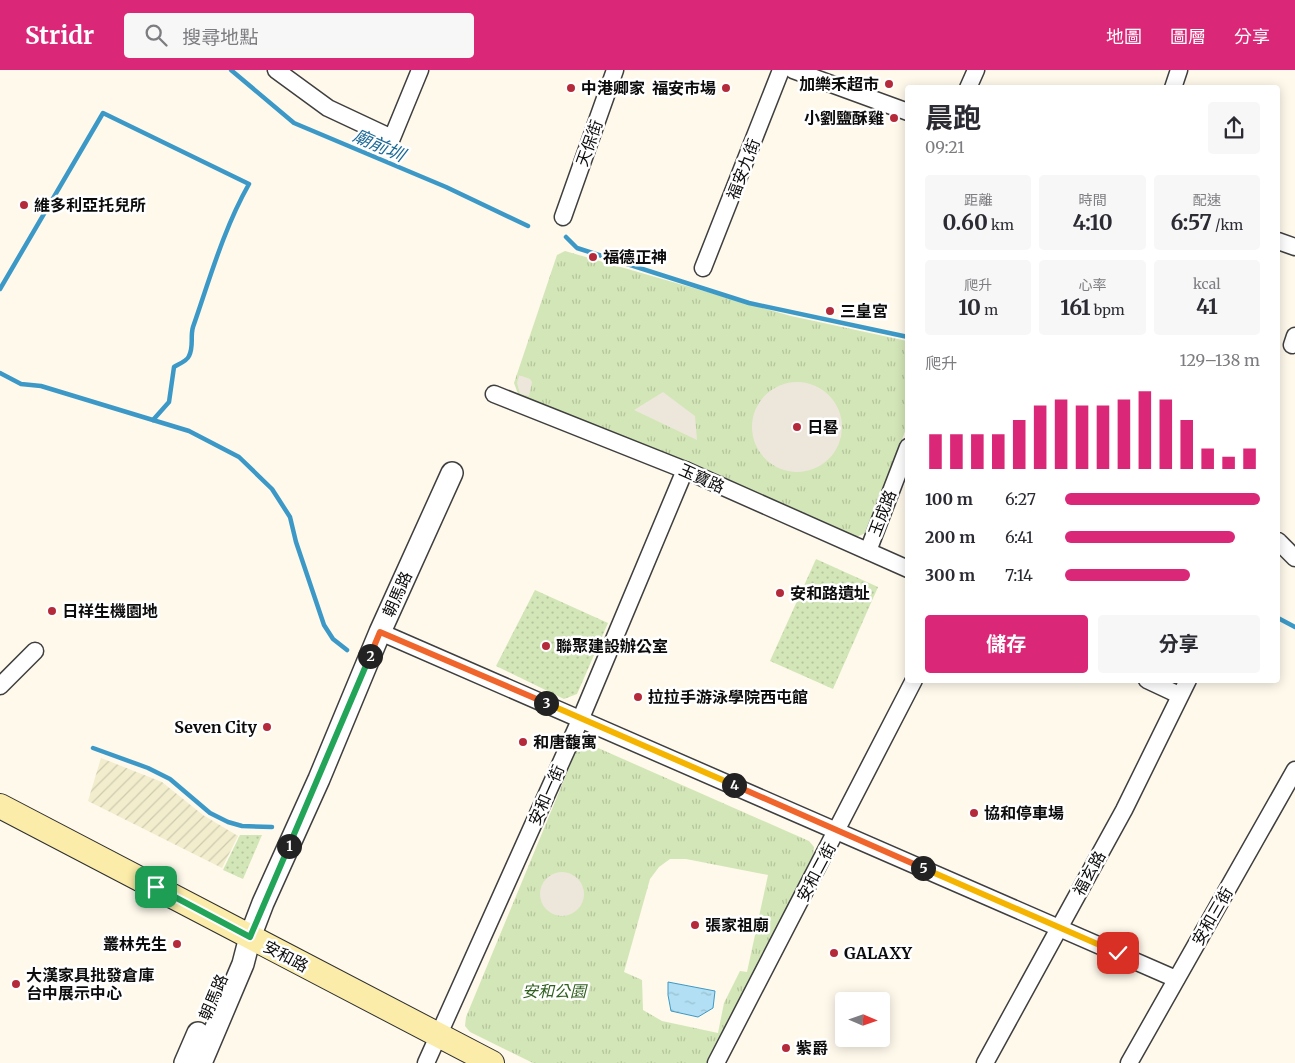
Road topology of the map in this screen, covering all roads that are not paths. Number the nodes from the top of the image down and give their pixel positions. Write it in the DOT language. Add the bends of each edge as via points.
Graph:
graph roads {
  1 [pos="276,70"];
  2 [pos="420,70"];
  3 [pos="615,70"];
  4 [pos="781,70"];
  5 [pos="793,70"];
  6 [pos="976,70"];
  7 [pos="1179,70"];
  8 [pos="969,85"];
  9 [pos="1174,85"];
  10 [pos="905,111"];
  11 [pos="563,217"];
  12 [pos="1280,242"];
  13 [pos="1295,247"];
  14 [pos="703,268"];
  15 [pos="494,394"];
  16 [pos="905,455"];
  17 [pos="685,470"];
  18 [pos="452,473"];
  19 [pos="1280,543"];
  20 [pos="868,551"];
  21 [pos="1295,558"];
  22 [pos="905,568"];
  23 [pos="380,632"];
  24 [pos="35,651"];
  25 [pos="912,683"];
  26 [pos="1153,683"];
  27 [pos="1186,683"];
  28 [pos="0,686"];
  29 [pos="1179,695"];
  30 [pos="581,718"];
  31 [pos="1295,770"];
  32 [pos="0,806"];
  33 [pos="838,831"];
  34 [pos="1060,927"];
  35 [pos="250,937"];
  36 [pos="1176,979"];
  37 [pos="439,1035"];
  38 [pos="185,1063"];
  39 [pos="201,1063"];
  40 [pos="426,1063"];
  41 [pos="492,1063"];
  42 [pos="716,1063"];
  43 [pos="984,1063"];
  44 [pos="1129,1063"];
  1 -- 2 [label="street" via="328,108 392,138"];
  3 -- 11 [label="street, 天保街"];
  4 -- 14 [label="street, 福安九街"];
  5 -- 10 [label="street"];
  6 -- 8 [label="street"];
  7 -- 9 [label="street"];
  12 -- 13 [label="street"];
  15 -- 17 [label="street, 玉寶路"];
  16 -- 20 [label="street, 玉成路"];
  17 -- 20 [label="street, 玉寶路"];
  17 -- 30 [label="street, 安和一街"];
  18 -- 23 [label="street, 朝馬路"];
  19 -- 21 [label="street"];
  20 -- 22 [label="street, 玉寶路"];
  23 -- 30 [label="street"];
  23 -- 35 [label="street, 朝馬路"];
  24 -- 28 [label="street"];
  25 -- 33 [label="street, 安和二街"];
  26 -- 29 [label="street"];
  27 -- 29 [label="street, 福玄路"];
  29 -- 34 [label="street, 福玄路" via="1124,810"];
  30 -- 33 [label="street"];
  30 -- 37 [label="street, 安和一街"];
  31 -- 36 [label="street, 安和三街"];
  32 -- 35 [label="main road, 安和路"];
  33 -- 34 [label="street"];
  33 -- 42 [label="street, 安和二街"];
  34 -- 36 [label="street"];
  34 -- 43 [label="street, 福玄路"];
  35 -- 37 [label="main road, 安和路"];
  35 -- 38 [label="street, 朝馬路" via="230,958"];
  35 -- 39 [label="street, 朝馬路" via="240,971"];
  36 -- 44 [label="street, 安和三街"];
  37 -- 40 [label="street, 安和一街"];
  37 -- 41 [label="main road, 安和路"];
}
